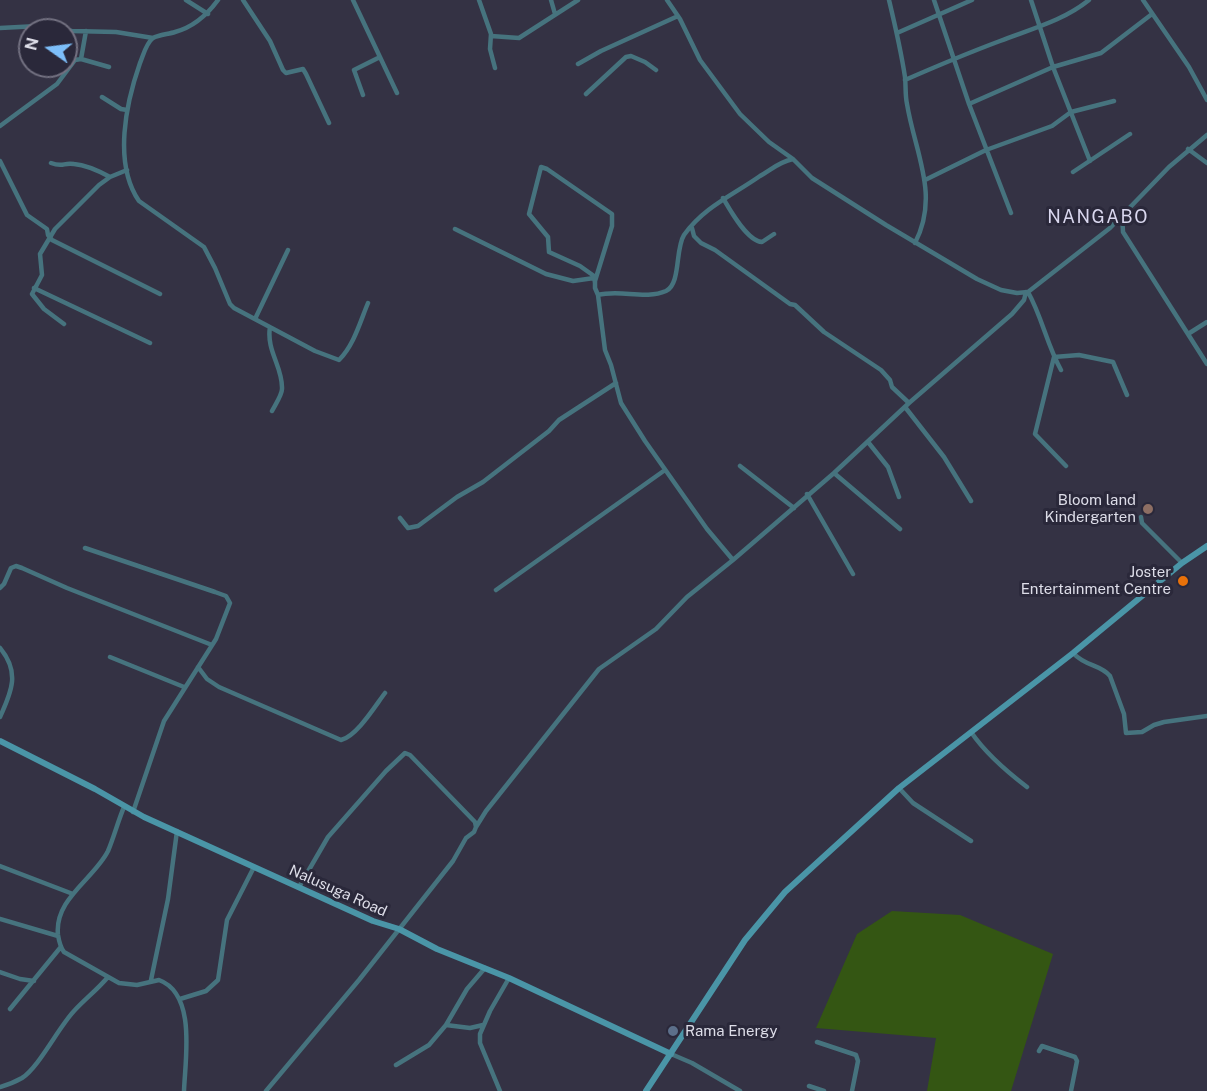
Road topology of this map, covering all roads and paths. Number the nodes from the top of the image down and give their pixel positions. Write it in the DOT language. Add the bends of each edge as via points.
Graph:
graph roads {
  1 [pos="186,0"];
  2 [pos="218,0"];
  3 [pos="243,0"];
  4 [pos="353,0"];
  5 [pos="479,0"];
  6 [pos="552,0"];
  7 [pos="578,0"];
  8 [pos="668,0"];
  9 [pos="889,0"];
  10 [pos="934,0"];
  11 [pos="972,0"];
  12 [pos="1031,0"];
  13 [pos="1089,0"];
  14 [pos="1143,0"];
  15 [pos="208,14"];
  16 [pos="555,14"];
  17 [pos="1152,14"];
  18 [pos="939,15"];
  19 [pos="678,16"];
  20 [pos="1040,27"];
  21 [pos="0,28"];
  22 [pos="86,32"];
  23 [pos="897,33"];
  24 [pos="491,36"];
  25 [pos="144,37"];
  26 [pos="153,38"];
  27 [pos="148,45"];
  28 [pos="380,57"];
  29 [pos="81,59"];
  30 [pos="954,59"];
  31 [pos="578,64"];
  32 [pos="109,67"];
  33 [pos="1053,67"];
  34 [pos="495,68"];
  35 [pos="656,70"];
  36 [pos="905,80"];
  37 [pos="398,93"];
  38 [pos="586,94"];
  39 [pos="363,95"];
  40 [pos="102,97"];
  41 [pos="1207,100"];
  42 [pos="1114,101"];
  43 [pos="969,104"];
  44 [pos="127,110"];
  45 [pos="1071,112"];
  46 [pos="329,123"];
  47 [pos="0,126"];
  48 [pos="1130,134"];
  49 [pos="1207,135"];
  50 [pos="1188,149"];
  51 [pos="986,150"];
  52 [pos="793,159"];
  53 [pos="0,161"];
  54 [pos="1090,161"];
  55 [pos="51,163"];
  56 [pos="1207,163"];
  57 [pos="127,170"];
  58 [pos="1073,172"];
  59 [pos="110,177"];
  60 [pos="925,180"];
  61 [pos="723,198"];
  62 [pos="1011,213"];
  63 [pos="1122,214"];
  64 [pos="692,228"];
  65 [pos="1110,228"];
  66 [pos="455,229"];
  67 [pos="1123,232"];
  68 [pos="774,234"];
  69 [pos="49,237"];
  70 [pos="915,243"];
  71 [pos="288,250"];
  72 [pos="594,281"];
  73 [pos="34,288"];
  74 [pos="1027,292"];
  75 [pos="160,294"];
  76 [pos="597,295"];
  77 [pos="368,303"];
  78 [pos="255,319"];
  79 [pos="1207,322"];
  80 [pos="64,324"];
  81 [pos="270,327"];
  82 [pos="1188,334"];
  83 [pos="150,343"];
  84 [pos="1054,357"];
  85 [pos="1207,364"];
  86 [pos="1061,370"];
  87 [pos="616,383"];
  88 [pos="1127,395"];
  89 [pos="907,405"];
  90 [pos="272,411"];
  91 [pos="868,442"];
  92 [pos="740,466"];
  93 [pos="1066,466"];
  94 [pos="665,470"];
  95 [pos="834,473"];
  96 [pos="807,494"];
  97 [pos="899,497"];
  98 [pos="971,501"];
  99 [pos="794,508"];
  100 [pos="1141,517"];
  101 [pos="400,518"];
  102 [pos="900,529"];
  103 [pos="1207,546"];
  104 [pos="85,548"];
  105 [pos="733,560"];
  106 [pos="1182,563"];
  107 [pos="853,574"];
  108 [pos="0,588"];
  109 [pos="496,590"];
  110 [pos="212,645"];
  111 [pos="0,648"];
  112 [pos="1073,653"];
  113 [pos="110,657"];
  114 [pos="198,667"];
  115 [pos="184,687"];
  116 [pos="385,693"];
  117 [pos="1207,716"];
  118 [pos="0,717"];
  119 [pos="971,732"];
  120 [pos="0,741"];
  121 [pos="1027,787"];
  122 [pos="899,788"];
  123 [pos="124,807"];
  124 [pos="134,812"];
  125 [pos="476,827"];
  126 [pos="177,831"];
  127 [pos="970,841"];
  128 [pos="0,866"];
  129 [pos="254,867"];
  130 [pos="299,887"];
  131 [pos="73,894"];
  132 [pos="0,919"];
  133 [pos="399,930"];
  134 [pos="58,936"];
  135 [pos="60,948"];
  136 [pos="485,968"];
  137 [pos="0,972"];
  138 [pos="108,978"];
  139 [pos="509,978"];
  140 [pos="151,980"];
  141 [pos="34,981"];
  142 [pos="180,999"];
  143 [pos="10,1009"];
  144 [pos="446,1025"];
  145 [pos="483,1025"];
  146 [pos="1044,1040"];
  147 [pos="817,1042"];
  148 [pos="671,1054"];
  149 [pos="396,1065"];
  150 [pos="809,1086"];
  151 [pos="0,1087"];
  152 [pos="184,1091"];
  153 [pos="266,1091"];
  154 [pos="500,1091"];
  155 [pos="646,1091"];
  156 [pos="740,1091"];
  157 [pos="824,1091"];
  158 [pos="852,1091"];
  159 [pos="1071,1091"];
  1 -- 15 [label="street"];
  2 -- 15 [label="street"];
  3 -- 46 [label="street" via="286,73 303,69"];
  4 -- 28 [label="street"];
  5 -- 24 [label="street"];
  6 -- 16 [label="street"];
  7 -- 16 [label="street"];
  8 -- 19 [label="street"];
  9 -- 23 [label="street"];
  10 -- 18 [label="street"];
  11 -- 18 [label="street"];
  12 -- 20 [label="street"];
  13 -- 20 [label="street" via="1072,13"];
  14 -- 17 [label="street"];
  15 -- 26 [label="street" via="181,31"];
  16 -- 24 [label="street" via="519,38"];
  17 -- 33 [label="street" via="1101,53"];
  17 -- 41 [label="street"];
  18 -- 23 [label="street"];
  18 -- 30 [label="street"];
  19 -- 31 [label="street"];
  19 -- 52 [label="street" via="700,60 731,102 769,142"];
  20 -- 30 [label="street"];
  20 -- 33 [label="street"];
  21 -- 22 [label="street" via="38,26"];
  22 -- 25 [label="street"];
  22 -- 29 [label="street"];
  23 -- 36 [label="street"];
  24 -- 34 [label="street"];
  25 -- 26 [label="street"];
  25 -- 27 [label="street"];
  26 -- 27 [label="street"];
  27 -- 44 [label="street"];
  28 -- 37 [label="street"];
  28 -- 39 [label="street" via="354,70"];
  29 -- 32 [label="street"];
  29 -- 47 [label="street" via="75,60 57,84"];
  30 -- 36 [label="street"];
  30 -- 43 [label="street"];
  33 -- 43 [label="street"];
  33 -- 45 [label="street"];
  35 -- 38 [label="street" via="636,58 626,57"];
  36 -- 60 [label="street" via="906,102"];
  40 -- 44 [label="street"];
  42 -- 45 [label="street"];
  43 -- 51 [label="street"];
  44 -- 57 [label="street"];
  45 -- 51 [label="street" via="1052,126"];
  45 -- 54 [label="street"];
  48 -- 54 [label="street"];
  49 -- 50 [label="street"];
  50 -- 56 [label="street"];
  50 -- 63 [label="street"];
  51 -- 60 [label="street"];
  51 -- 62 [label="street"];
  52 -- 61 [label="street" via="779,163"];
  52 -- 70 [label="street" via="812,178"];
  53 -- 69 [label="street" via="27,215 47,229"];
  54 -- 58 [label="street"];
  55 -- 59 [label="street" via="83,166"];
  57 -- 59 [label="street"];
  57 -- 78 [label="street" via="139,201 204,247 230,304"];
  59 -- 69 [label="street" via="62,220"];
  60 -- 70 [label="street" via="924,221"];
  61 -- 64 [label="street"];
  61 -- 68 [label="street" via="736,220 757,242"];
  63 -- 65 [label="street"];
  63 -- 67 [label="street"];
  64 -- 76 [label="street" via="680,245 676,274 667,291"];
  64 -- 89 [label="street" via="701,243 795,305 824,332 880,370"];
  65 -- 67 [label="street"];
  65 -- 74 [label="street"];
  66 -- 72 [label="street" via="546,274 573,281"];
  67 -- 82 [label="street"];
  69 -- 73 [label="street" via="40,257 42,275"];
  69 -- 75 [label="street"];
  70 -- 74 [label="street" via="988,285 1009,292"];
  71 -- 78 [label="street"];
  72 -- 72 [label="street" via="612,214 541,167 529,214 548,237 549,252 580,266 594,276"];
  72 -- 76 [label="street"];
  73 -- 80 [label="street" via="32,294 40,305"];
  73 -- 83 [label="street"];
  74 -- 84 [label="street" via="1037,308"];
  74 -- 89 [label="street" via="1012,314"];
  76 -- 87 [label="street" via="605,350"];
  77 -- 81 [label="street" via="350,345 339,360"];
  78 -- 81 [label="street"];
  79 -- 82 [label="street"];
  81 -- 90 [label="street" via="269,344 282,389"];
  82 -- 85 [label="street"];
  84 -- 86 [label="street"];
  84 -- 88 [label="street" via="1079,355 1113,362"];
  84 -- 93 [label="street" via="1035,434"];
  87 -- 94 [label="street" via="625,411"];
  87 -- 101 [label="street" via="559,420 483,482 418,526 408,528"];
  89 -- 91 [label="street"];
  89 -- 98 [label="street"];
  91 -- 95 [label="street"];
  91 -- 97 [label="street" via="888,467"];
  92 -- 99 [label="street"];
  94 -- 105 [label="street"];
  94 -- 109 [label="street"];
  95 -- 96 [label="street"];
  95 -- 102 [label="street"];
  96 -- 99 [label="street"];
  96 -- 107 [label="street"];
  99 -- 105 [label="street"];
  100 -- 106 [label="street" via="1142,523"];
  103 -- 106 [label="street"];
  104 -- 110 [label="street" via="226,596 229,607"];
  105 -- 125 [label="street" via="687,597 656,629 599,669"];
  106 -- 112 [label="street"];
  108 -- 110 [label="street" via="16,566"];
  110 -- 114 [label="street"];
  111 -- 118 [label="street" via="13,671"];
  112 -- 117 [label="street" via="1110,675 1124,714 1126,733"];
  112 -- 119 [label="street"];
  113 -- 115 [label="street"];
  114 -- 115 [label="street"];
  114 -- 116 [label="street" via="219,687 340,740 357,729"];
  115 -- 124 [label="street" via="164,721"];
  119 -- 121 [label="street" via="998,763"];
  119 -- 122 [label="street"];
  120 -- 123 [label="street, Nalusuga Road"];
  122 -- 127 [label="street" via="913,803"];
  122 -- 148 [label="street" via="767,911"];
  123 -- 124 [label="street, Nalusuga Road"];
  123 -- 131 [label="street" via="108,851"];
  124 -- 126 [label="street, Nalusuga Road"];
  125 -- 130 [label="street" via="405,753 328,837"];
  125 -- 133 [label="street"];
  126 -- 129 [label="street, Nalusuga Road"];
  126 -- 140 [label="street"];
  128 -- 131 [label="street"];
  129 -- 130 [label="street, Nalusuga Road"];
  129 -- 142 [label="street" via="227,920 218,980 206,991"];
  130 -- 133 [label="street, Nalusuga Road"];
  131 -- 134 [label="street" via="62,913"];
  132 -- 134 [label="street"];
  133 -- 136 [label="street, Nalusuga Road"];
  133 -- 153 [label="street"];
  134 -- 135 [label="street"];
  135 -- 138 [label="street"];
  135 -- 141 [label="street"];
  136 -- 139 [label="street, Nalusuga Road"];
  136 -- 144 [label="street"];
  137 -- 141 [label="street"];
  138 -- 140 [label="street" via="137,985"];
  138 -- 151 [label="street" via="54,1035 32,1069"];
  139 -- 145 [label="street"];
  139 -- 148 [label="street, Nalusuga Road"];
  140 -- 142 [label="street" via="166,983"];
  141 -- 143 [label="street"];
  142 -- 152 [label="street" via="187,1046"];
  144 -- 145 [label="street"];
  144 -- 149 [label="street" via="429,1045"];
  145 -- 154 [label="street" via="480,1043"];
  146 -- 159 [label="street" via="1041,1049 1075,1057"];
  147 -- 158 [label="street" via="856,1055"];
  148 -- 155 [label="street"];
  148 -- 156 [label="street"];
  150 -- 157 [label="street"];
}
